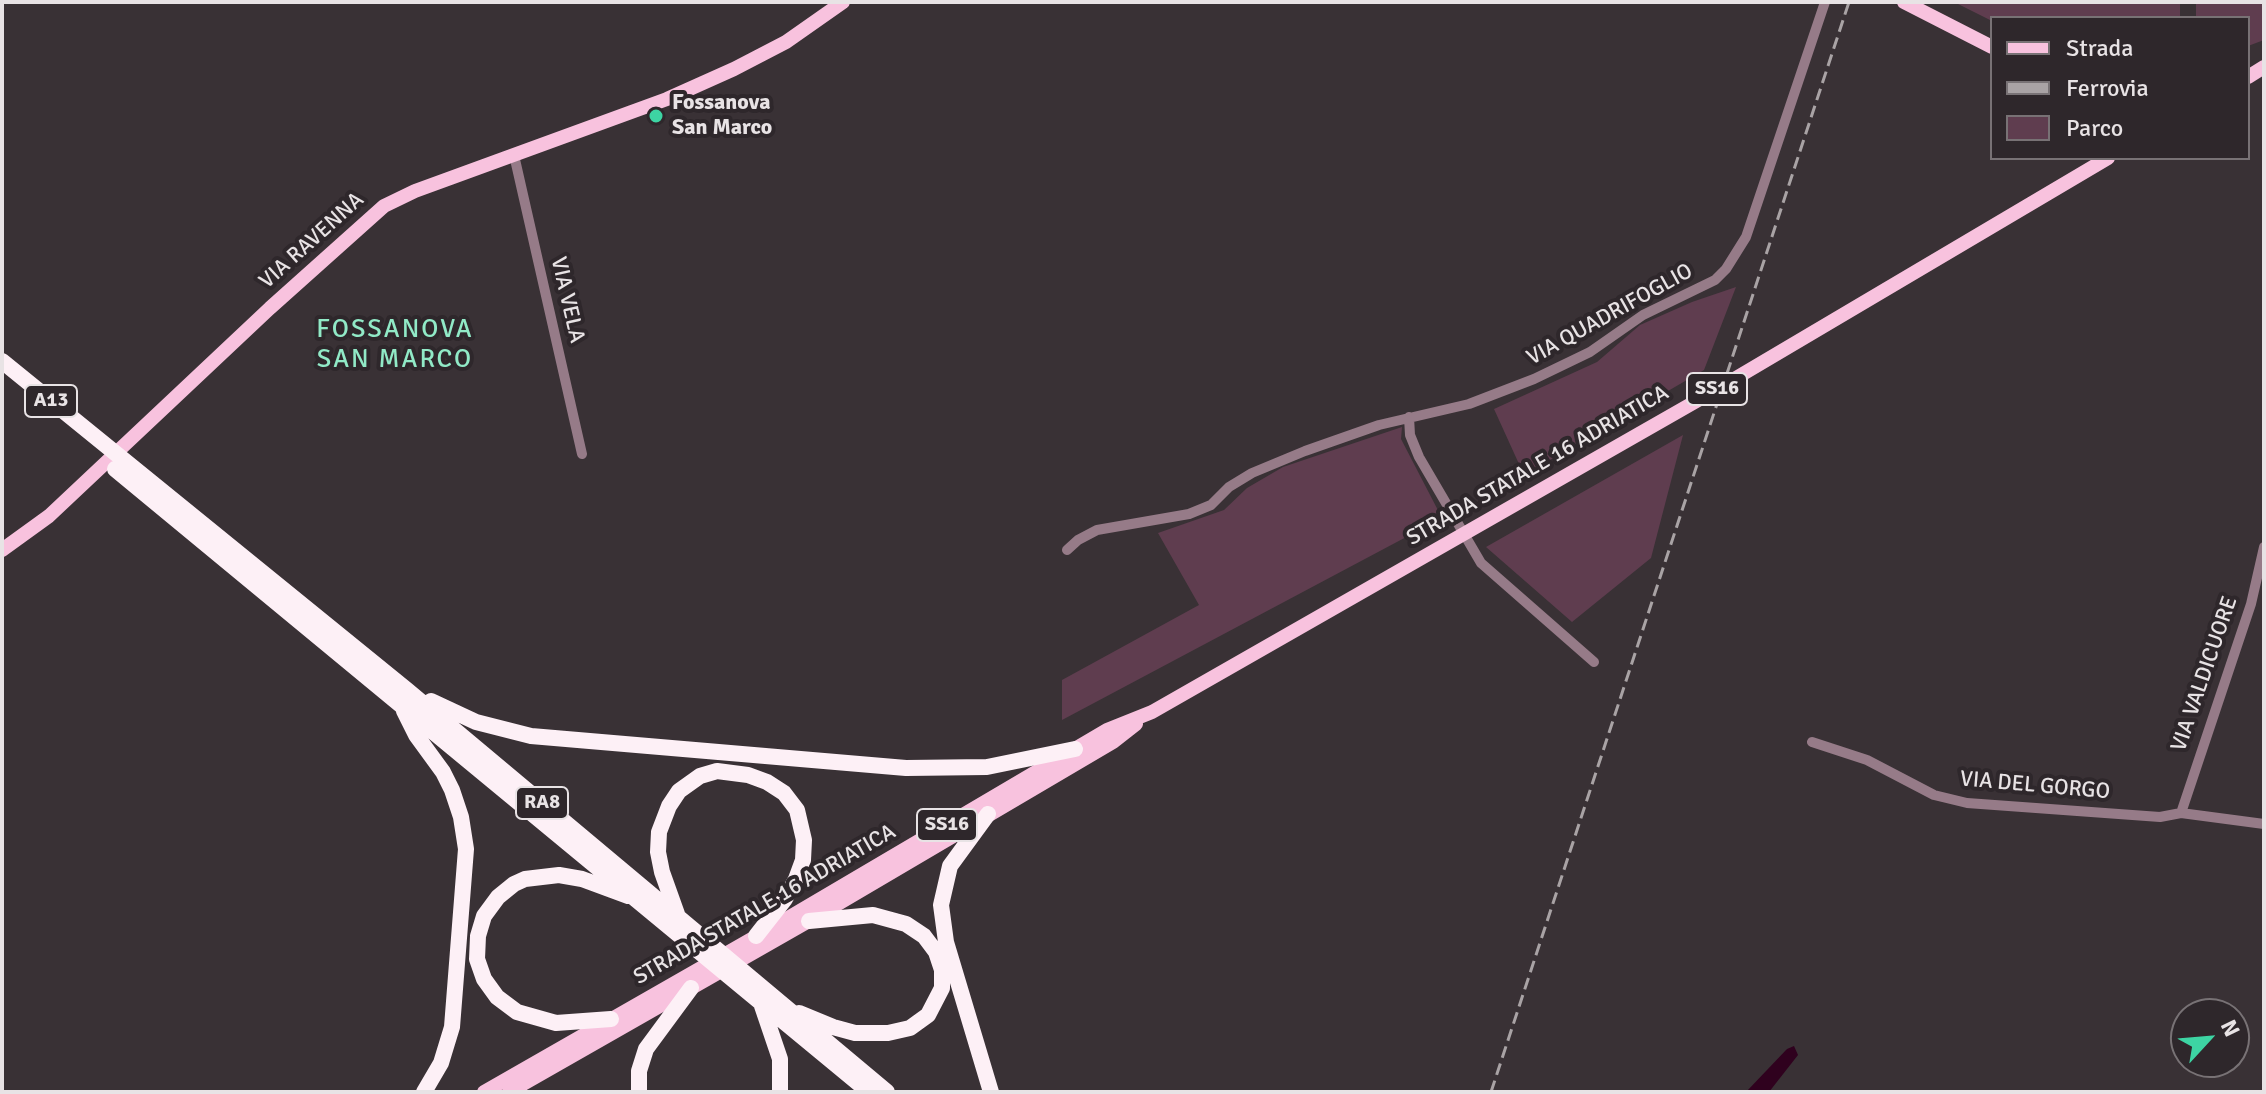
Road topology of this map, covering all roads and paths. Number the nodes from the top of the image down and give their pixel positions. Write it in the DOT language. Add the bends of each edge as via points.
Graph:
graph roads {
  1 [pos="843,2"];
  2 [pos="1825,2"];
  3 [pos="1904,2"];
  4 [pos="1924,2"];
  5 [pos="1990,36"];
  6 [pos="1990,46"];
  7 [pos="514,155"];
  8 [pos="2088,160"];
  9 [pos="2105,160"];
  10 [pos="2068,182"];
  11 [pos="2,361"];
  12 [pos="2,375"];
  13 [pos="1409,417"];
  14 [pos="95,445"];
  15 [pos="582,454"];
  16 [pos="143,484"];
  17 [pos="2264,547"];
  18 [pos="2,550"];
  19 [pos="1067,550"];
  20 [pos="1594,662"];
  21 [pos="407,690"];
  22 [pos="402,706"];
  23 [pos="1152,712"];
  24 [pos="1812,742"];
  25 [pos="1075,749"];
  26 [pos="2181,813"];
  27 [pos="988,814"];
  28 [pos="2264,824"];
  29 [pos="636,898"];
  30 [pos="829,910"];
  31 [pos="677,916"];
  32 [pos="809,921"];
  33 [pos="756,936"];
  34 [pos="691,988"];
  35 [pos="762,1005"];
  36 [pos="786,1008"];
  37 [pos="641,1009"];
  38 [pos="611,1019"];
  39 [pos="424,1092"];
  40 [pos="484,1092"];
  41 [pos="509,1092"];
  42 [pos="639,1092"];
  43 [pos="780,1092"];
  44 [pos="869,1092"];
  45 [pos="887,1092"];
  46 [pos="991,1092"];
  1 -- 7 [label="main road, VIA RAVENNA" via="786,42 734,69"];
  2 -- 13 [label="street, VIA QUADRIFOGLIO" via="1746,237 1715,280 1534,379 1469,404"];
  3 -- 6 [label="main road"];
  4 -- 5 [label="main road"];
  7 -- 15 [label="street, VIA VELA"];
  7 -- 18 [label="main road, VIA RAVENNA" via="407,195 371,216 49,516"];
  8 -- 10 [label="main road"];
  9 -- 10 [label="main road, STRADA STATALE 16 ADRIATICA / SS16"];
  10 -- 23 [label="main road, STRADA STATALE 16 ADRIATICA / SS16"];
  11 -- 14 [label="highway, A13"];
  12 -- 14 [label="highway, A13"];
  13 -- 19 [label="street, VIA QUADRIFOGLIO" via="1275,462 1189,514 1097,530"];
  13 -- 20 [label="street" via="1419,457 1481,563"];
  14 -- 16 [label="highway, A13"];
  16 -- 21 [label="highway, RA8"];
  16 -- 22 [label="highway, RA8"];
  17 -- 26 [label="street, VIA VALDICUORE" via="2251,604"];
  21 -- 25 [label="highway" via="476,722 551,738 947,769 987,767"];
  21 -- 31 [label="highway, RA8"];
  22 -- 29 [label="highway, RA8"];
  22 -- 39 [label="highway" via="452,790 466,849 452,1027 441,1063"];
  23 -- 25 [label="main road, STRADA STATALE 16 ADRIATICA / SS16"];
  23 -- 27 [label="main road, STRADA STATALE 16 ADRIATICA / SS16" via="1113,742"];
  24 -- 26 [label="street, VIA DEL GORGO" via="1867,760 1934,795 1967,803 2160,817"];
  25 -- 30 [label="main road, STRADA STATALE 16 ADRIATICA / SS16"];
  26 -- 28 [label="street, VIA DEL GORGO"];
  27 -- 30 [label="main road, STRADA STATALE 16 ADRIATICA / SS16"];
  27 -- 46 [label="highway" via="950,866 941,905 946,942"];
  29 -- 35 [label="highway, RA8"];
  29 -- 38 [label="highway" via="582,879 536,877 505,890 481,925 480,970 506,1004 556,1023"];
  30 -- 32 [label="highway"];
  30 -- 33 [label="main road, STRADA STATALE 16 ADRIATICA / SS16"];
  30 -- 36 [label="highway" via="883,916 924,936 942,970 935,1007 910,1028 876,1035 833,1027"];
  31 -- 33 [label="highway" via="659,862 665,814 679,791 708,773 758,778 790,801 804,840 796,879"];
  31 -- 36 [label="highway, RA8"];
  32 -- 34 [label="main road, STRADA STATALE 16 ADRIATICA / SS16"];
  33 -- 37 [label="main road, STRADA STATALE 16 ADRIATICA / SS16"];
  34 -- 37 [label="main road, STRADA STATALE 16 ADRIATICA / SS16"];
  34 -- 42 [label="highway" via="660,1027 642,1061"];
  35 -- 43 [label="highway" via="780,1059"];
  35 -- 44 [label="highway, RA8"];
  36 -- 45 [label="highway, RA8"];
  37 -- 38 [label="main road, STRADA STATALE 16 ADRIATICA / SS16"];
  37 -- 41 [label="main road, STRADA STATALE 16 ADRIATICA / SS16"];
  38 -- 40 [label="main road, STRADA STATALE 16 ADRIATICA / SS16"];
}
